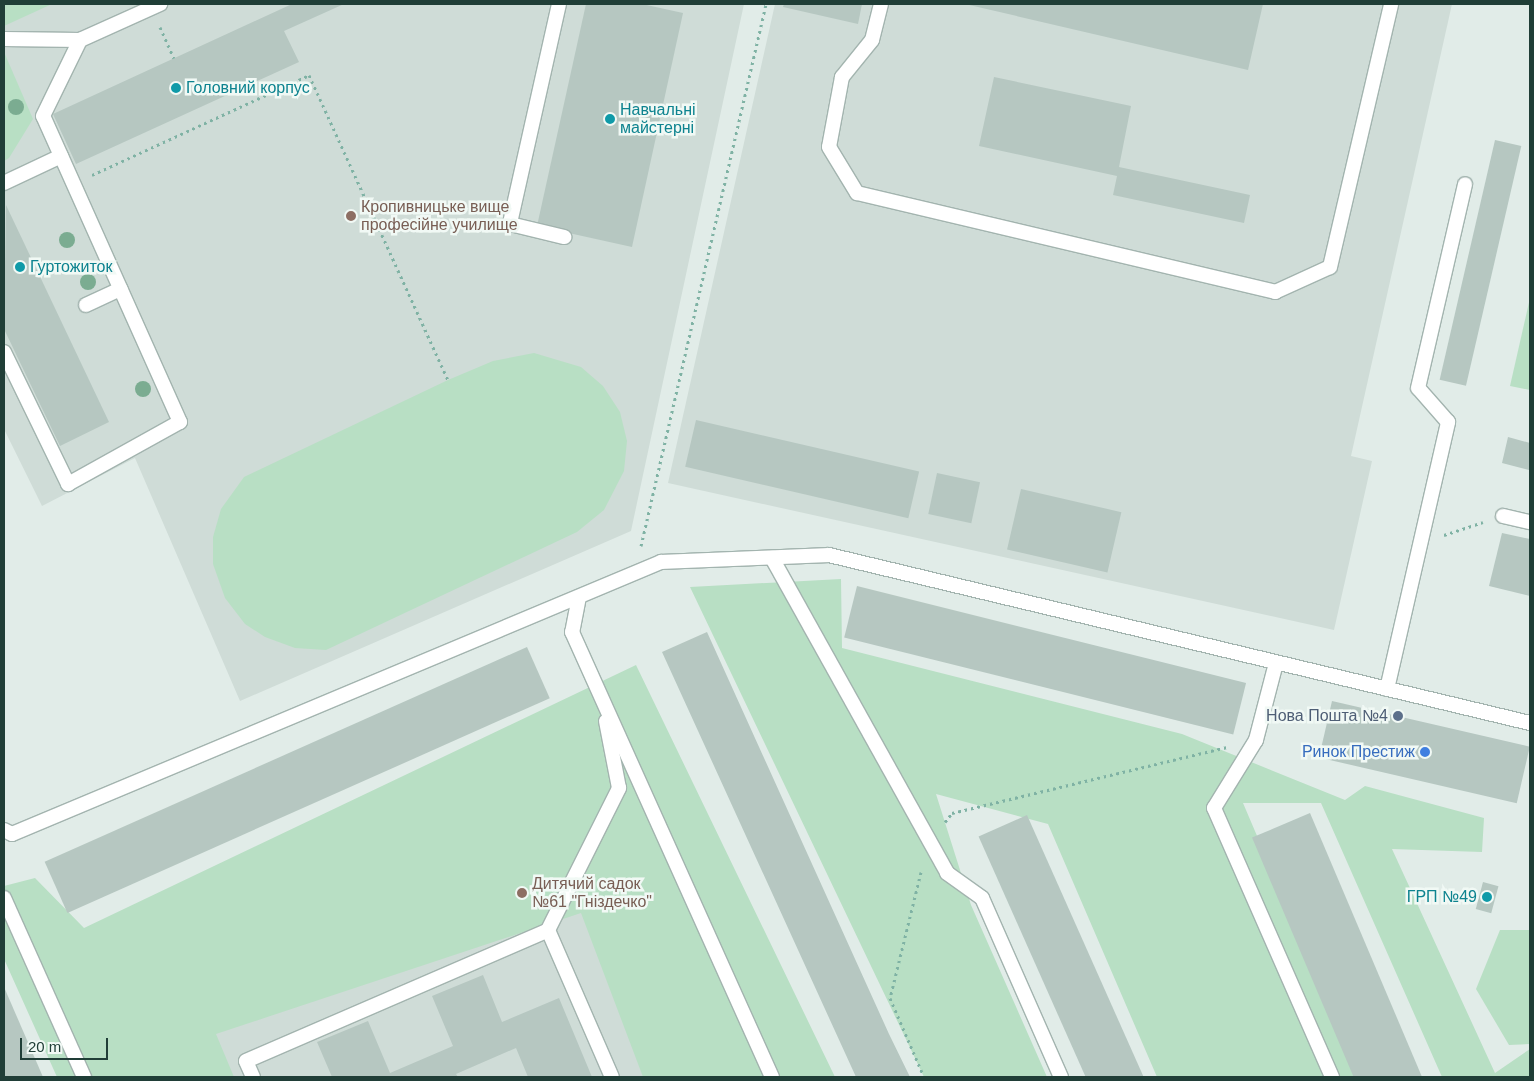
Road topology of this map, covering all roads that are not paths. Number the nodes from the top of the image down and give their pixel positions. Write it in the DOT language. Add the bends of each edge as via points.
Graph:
graph roads {
  1 [pos="160,4"];
  2 [pos="559,4"];
  3 [pos="881,4"];
  4 [pos="1391,4"];
  5 [pos="4,39"];
  6 [pos="80,40"];
  7 [pos="61,156"];
  8 [pos="4,183"];
  9 [pos="1465,184"];
  10 [pos="564,236"];
  11 [pos="121,289"];
  12 [pos="86,306"];
  13 [pos="4,352"];
  14 [pos="1503,516"];
  15 [pos="1530,522"];
  16 [pos="772,558"];
  17 [pos="579,597"];
  18 [pos="1276,663"];
  19 [pos="1387,689"];
  20 [pos="602,698"];
  21 [pos="1530,723"];
  22 [pos="4,830"];
  23 [pos="4,898"];
  24 [pos="548,930"];
  25 [pos="84,1077"];
  26 [pos="252,1077"];
  27 [pos="612,1077"];
  28 [pos="772,1077"];
  29 [pos="1061,1077"];
  30 [pos="1332,1077"];
  1 -- 6 [label="lane"];
  2 -- 10 [label="lane" via="510,224"];
  3 -- 4 [label="lane" via="872,40 842,77 829,147 857,193 1275,292 1330,267"];
  5 -- 6 [label="lane"];
  6 -- 7 [label="lane" via="43,116"];
  7 -- 8 [label="lane"];
  7 -- 11 [label="lane"];
  9 -- 19 [label="lane" via="1418,388 1448,422"];
  11 -- 12 [label="lane"];
  11 -- 13 [label="lane" via="180,422 68,484"];
  14 -- 15 [label="lane"];
  16 -- 17 [label="lane" via="661,562"];
  16 -- 18 [label="lane" via="829,555"];
  16 -- 29 [label="lane" via="947,873 982,898"];
  17 -- 20 [label="lane" via="572,632"];
  17 -- 22 [label="lane" via="12,834"];
  18 -- 19 [label="lane"];
  18 -- 30 [label="lane" via="1256,740 1214,808"];
  19 -- 21 [label="lane"];
  20 -- 24 [label="lane" via="619,788"];
  20 -- 28 [label="lane"];
  23 -- 25 [label="lane"];
  24 -- 26 [label="lane" via="246,1061"];
  24 -- 27 [label="lane"];
}
